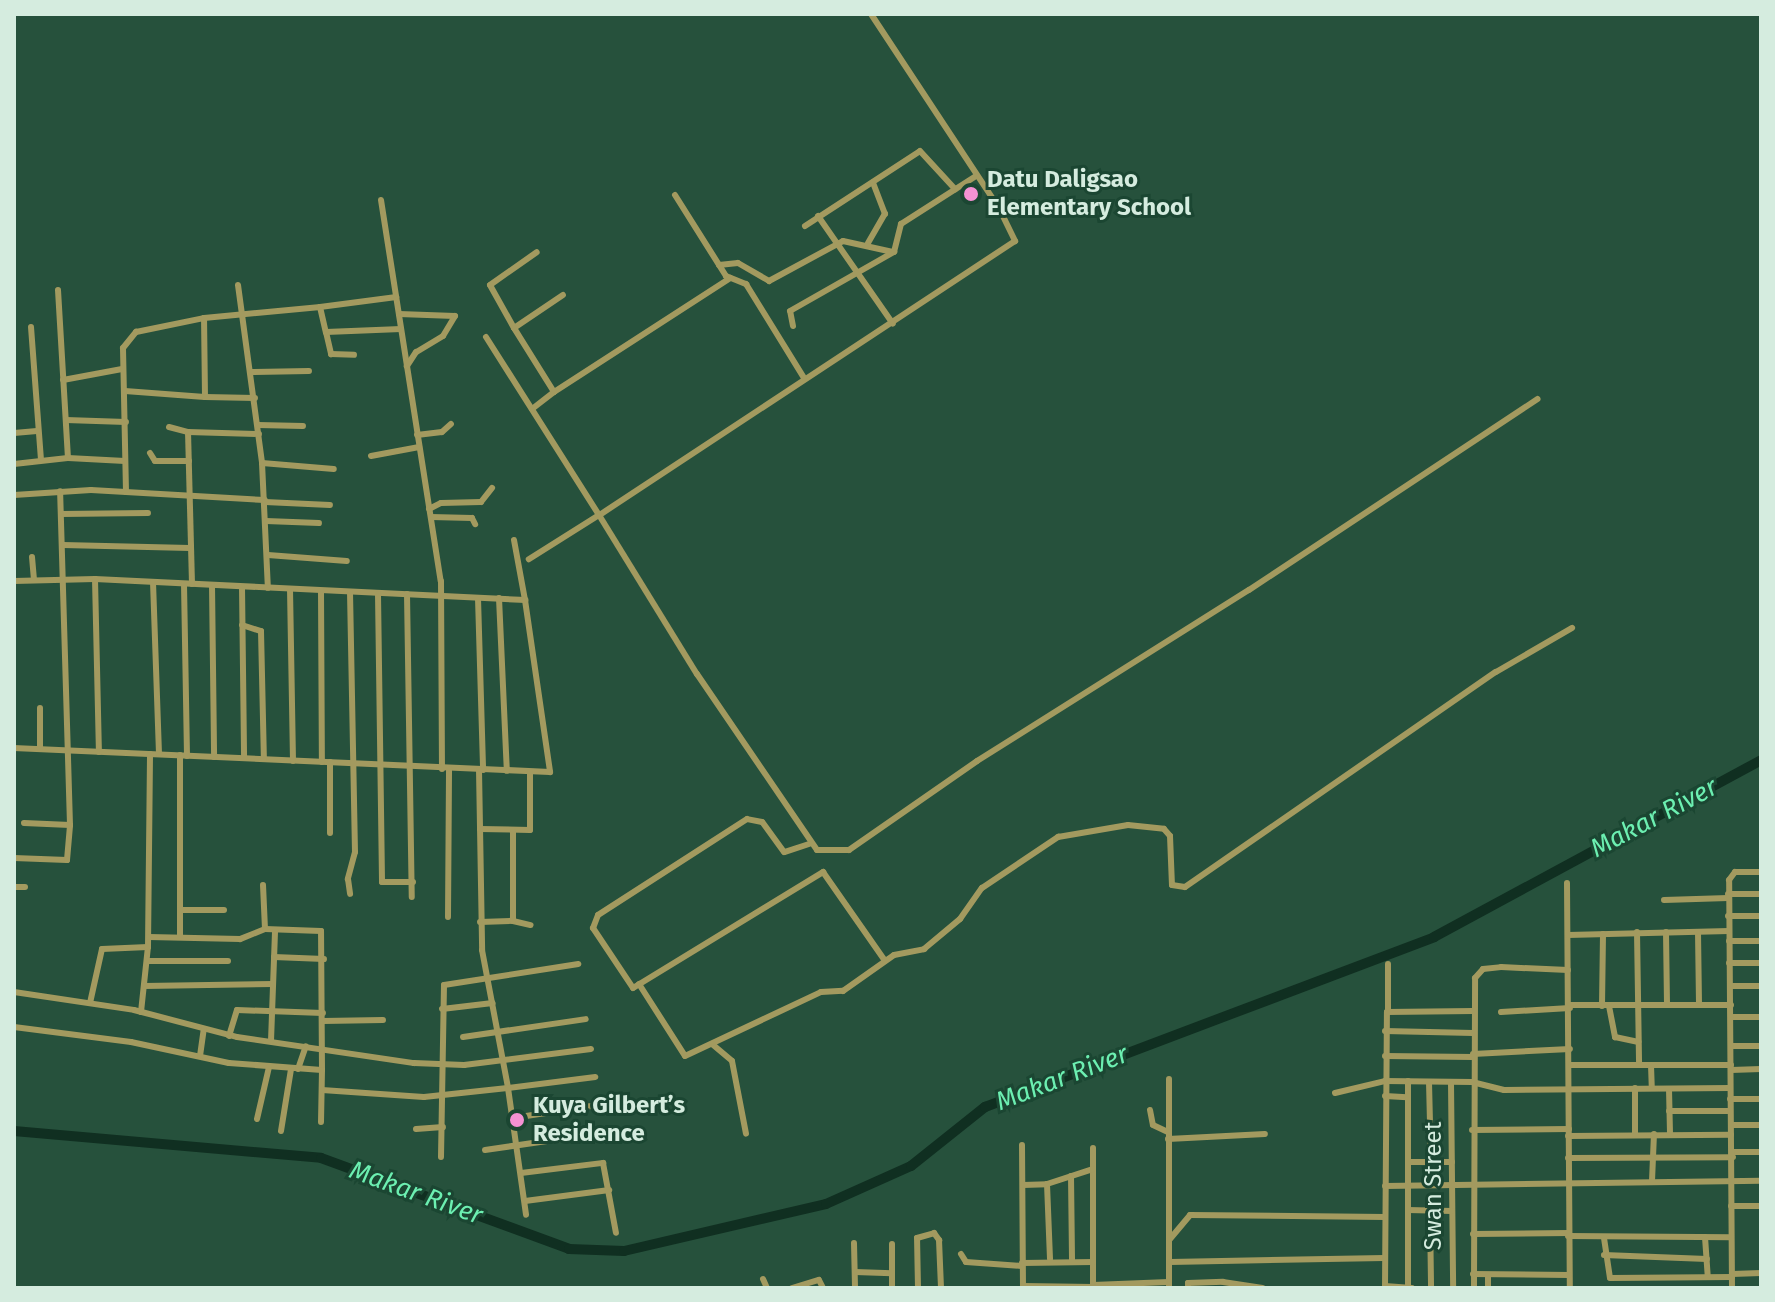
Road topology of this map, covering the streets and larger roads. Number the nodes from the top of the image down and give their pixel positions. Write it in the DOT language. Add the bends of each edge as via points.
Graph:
graph roads {
  1 [pos="871,14"];
  2 [pos="976,176"];
  3 [pos="873,182"];
  4 [pos="955,189"];
  5 [pos="675,195"];
  6 [pos="381,200"];
  7 [pos="818,216"];
  8 [pos="884,219"];
  9 [pos="805,226"];
  10 [pos="897,230"];
  11 [pos="840,242"];
  12 [pos="868,243"];
  13 [pos="537,252"];
  14 [pos="894,252"];
  15 [pos="719,265"];
  16 [pos="860,272"];
  17 [pos="730,278"];
  18 [pos="238,285"];
  19 [pos="58,290"];
  20 [pos="563,295"];
  21 [pos="396,297"];
  22 [pos="320,307"];
  23 [pos="241,313"];
  24 [pos="399,314"];
  25 [pos="204,318"];
  26 [pos="893,324"];
  27 [pos="793,326"];
  28 [pos="31,327"];
  29 [pos="514,328"];
  30 [pos="401,329"];
  31 [pos="326,332"];
  32 [pos="486,337"];
  33 [pos="354,355"];
  34 [pos="407,366"];
  35 [pos="122,369"];
  36 [pos="309,371"];
  37 [pos="251,372"];
  38 [pos="804,378"];
  39 [pos="63,380"];
  40 [pos="125,391"];
  41 [pos="554,392"];
  42 [pos="205,397"];
  43 [pos="255,398"];
  44 [pos="1538,399"];
  45 [pos="532,409"];
  46 [pos="66,420"];
  47 [pos="126,422"];
  48 [pos="451,424"];
  49 [pos="303,426"];
  50 [pos="169,427"];
  51 [pos="258,430"];
  52 [pos="37,431"];
  53 [pos="188,432"];
  54 [pos="14,433"];
  55 [pos="417,435"];
  56 [pos="419,447"];
  57 [pos="150,453"];
  58 [pos="371,456"];
  59 [pos="68,458"];
  60 [pos="41,460"];
  61 [pos="125,461"];
  62 [pos="189,461"];
  63 [pos="262,463"];
  64 [pos="14,464"];
  65 [pos="334,469"];
  66 [pos="492,488"];
  67 [pos="60,491"];
  68 [pos="126,492"];
  69 [pos="189,494"];
  70 [pos="14,495"];
  71 [pos="265,501"];
  72 [pos="330,505"];
  73 [pos="148,513"];
  74 [pos="430,513"];
  75 [pos="61,514"];
  76 [pos="599,515"];
  77 [pos="266,521"];
  78 [pos="319,523"];
  79 [pos="475,524"];
  80 [pos="514,540"];
  81 [pos="63,545"];
  82 [pos="190,548"];
  83 [pos="268,555"];
  84 [pos="32,557"];
  85 [pos="529,559"];
  86 [pos="347,561"];
  87 [pos="64,579"];
  88 [pos="95,579"];
  89 [pos="34,580"];
  90 [pos="14,581"];
  91 [pos="153,582"];
  92 [pos="188,584"];
  93 [pos="212,585"];
  94 [pos="242,587"];
  95 [pos="268,588"];
  96 [pos="290,589"];
  97 [pos="321,591"];
  98 [pos="350,592"];
  99 [pos="378,594"];
  100 [pos="407,594"];
  101 [pos="439,595"];
  102 [pos="478,598"];
  103 [pos="499,598"];
  104 [pos="525,600"];
  105 [pos="242,625"];
  106 [pos="1572,628"];
  107 [pos="40,708"];
  108 [pos="14,748"];
  109 [pos="40,749"];
  110 [pos="68,750"];
  111 [pos="99,752"];
  112 [pos="150,754"];
  113 [pos="159,754"];
  114 [pos="183,756"];
  115 [pos="214,757"];
  116 [pos="244,758"];
  117 [pos="264,759"];
  118 [pos="293,761"];
  119 [pos="326,762"];
  120 [pos="352,763"];
  121 [pos="381,765"];
  122 [pos="413,767"];
  123 [pos="445,769"];
  124 [pos="481,770"];
  125 [pos="507,771"];
  126 [pos="530,772"];
  127 [pos="24,823"];
  128 [pos="70,825"];
  129 [pos="480,829"];
  130 [pos="513,832"];
  131 [pos="330,833"];
  132 [pos="809,844"];
  133 [pos="14,858"];
  134 [pos="1761,872"];
  135 [pos="413,882"];
  136 [pos="1567,883"];
  137 [pos="263,885"];
  138 [pos="14,887"];
  139 [pos="25,887"];
  140 [pos="350,894"];
  141 [pos="1761,894"];
  142 [pos="1728,896"];
  143 [pos="412,897"];
  144 [pos="1664,900"];
  145 [pos="180,910"];
  146 [pos="224,910"];
  147 [pos="1728,916"];
  148 [pos="1761,916"];
  149 [pos="448,917"];
  150 [pos="513,921"];
  151 [pos="480,922"];
  152 [pos="531,925"];
  153 [pos="265,929"];
  154 [pos="275,930"];
  155 [pos="1729,931"];
  156 [pos="1637,932"];
  157 [pos="1666,932"];
  158 [pos="1698,932"];
  159 [pos="1603,934"];
  160 [pos="1568,935"];
  161 [pos="149,937"];
  162 [pos="180,937"];
  163 [pos="1729,941"];
  164 [pos="1761,941"];
  165 [pos="148,947"];
  166 [pos="274,957"];
  167 [pos="324,959"];
  168 [pos="147,961"];
  169 [pos="228,961"];
  170 [pos="885,961"];
  171 [pos="1729,963"];
  172 [pos="1761,963"];
  173 [pos="578,964"];
  174 [pos="1388,964"];
  175 [pos="1568,970"];
  176 [pos="488,978"];
  177 [pos="273,984"];
  178 [pos="639,984"];
  179 [pos="144,986"];
  180 [pos="1731,986"];
  181 [pos="1761,986"];
  182 [pos="14,992"];
  183 [pos="90,1003"];
  184 [pos="493,1003"];
  185 [pos="1637,1005"];
  186 [pos="1667,1005"];
  187 [pos="1699,1005"];
  188 [pos="1731,1005"];
  189 [pos="1570,1006"];
  190 [pos="1606,1006"];
  191 [pos="442,1009"];
  192 [pos="1388,1011"];
  193 [pos="1473,1011"];
  194 [pos="141,1012"];
  195 [pos="1501,1012"];
  196 [pos="272,1013"];
  197 [pos="323,1017"];
  198 [pos="1731,1017"];
  199 [pos="1761,1017"];
  200 [pos="586,1019"];
  201 [pos="383,1020"];
  202 [pos="14,1027"];
  203 [pos="204,1029"];
  204 [pos="1385,1031"];
  205 [pos="499,1032"];
  206 [pos="1473,1033"];
  207 [pos="229,1036"];
  208 [pos="463,1037"];
  209 [pos="271,1041"];
  210 [pos="1638,1042"];
  211 [pos="712,1044"];
  212 [pos="306,1046"];
  213 [pos="1731,1046"];
  214 [pos="1761,1046"];
  215 [pos="322,1048"];
  216 [pos="591,1049"];
  217 [pos="1570,1049"];
  218 [pos="200,1056"];
  219 [pos="1385,1056"];
  220 [pos="1473,1056"];
  221 [pos="504,1060"];
  222 [pos="439,1065"];
  223 [pos="1571,1065"];
  224 [pos="1639,1065"];
  225 [pos="1651,1065"];
  226 [pos="269,1067"];
  227 [pos="1731,1067"];
  228 [pos="295,1069"];
  229 [pos="1761,1069"];
  230 [pos="322,1070"];
  231 [pos="595,1077"];
  232 [pos="1169,1079"];
  233 [pos="1385,1081"];
  234 [pos="1408,1081"];
  235 [pos="1429,1082"];
  236 [pos="1472,1082"];
  237 [pos="1451,1083"];
  238 [pos="508,1088"];
  239 [pos="1571,1088"];
  240 [pos="1635,1088"];
  241 [pos="1652,1088"];
  242 [pos="1730,1088"];
  243 [pos="1669,1089"];
  244 [pos="322,1090"];
  245 [pos="1335,1093"];
  246 [pos="1385,1096"];
  247 [pos="440,1097"];
  248 [pos="1407,1097"];
  249 [pos="1730,1099"];
  250 [pos="1761,1099"];
  251 [pos="598,1105"];
  252 [pos="1560,1105"];
  253 [pos="1570,1108"];
  254 [pos="1150,1110"];
  255 [pos="1669,1111"];
  256 [pos="1730,1111"];
  257 [pos="513,1118"];
  258 [pos="257,1119"];
  259 [pos="321,1122"];
  260 [pos="1731,1125"];
  261 [pos="1761,1125"];
  262 [pos="443,1127"];
  263 [pos="416,1129"];
  264 [pos="1472,1130"];
  265 [pos="281,1131"];
  266 [pos="1569,1132"];
  267 [pos="602,1133"];
  268 [pos="746,1134"];
  269 [pos="1265,1134"];
  270 [pos="1635,1134"];
  271 [pos="1654,1134"];
  272 [pos="1670,1134"];
  273 [pos="1168,1135"];
  274 [pos="1731,1135"];
  275 [pos="516,1145"];
  276 [pos="1022,1145"];
  277 [pos="1093,1148"];
  278 [pos="485,1150"];
  279 [pos="1761,1152"];
  280 [pos="1732,1155"];
  281 [pos="1653,1156"];
  282 [pos="441,1157"];
  283 [pos="1568,1158"];
  284 [pos="1408,1162"];
  285 [pos="1431,1162"];
  286 [pos="1452,1162"];
  287 [pos="1093,1169"];
  288 [pos="521,1173"];
  289 [pos="1071,1176"];
  290 [pos="1652,1181"];
  291 [pos="1732,1181"];
  292 [pos="1761,1181"];
  293 [pos="1568,1183"];
  294 [pos="1047,1184"];
  295 [pos="1452,1184"];
  296 [pos="1023,1185"];
  297 [pos="1408,1185"];
  298 [pos="1385,1186"];
  299 [pos="1472,1186"];
  300 [pos="609,1190"];
  301 [pos="525,1201"];
  302 [pos="1731,1206"];
  303 [pos="1761,1206"];
  304 [pos="1171,1210"];
  305 [pos="1408,1210"];
  306 [pos="1452,1211"];
  307 [pos="1430,1212"];
  308 [pos="526,1215"];
  309 [pos="1184,1217"];
  310 [pos="1385,1217"];
  311 [pos="616,1233"];
  312 [pos="1473,1234"];
  313 [pos="1568,1235"];
  314 [pos="1705,1237"];
  315 [pos="1731,1237"];
  316 [pos="1604,1238"];
  317 [pos="1170,1239"];
  318 [pos="854,1243"];
  319 [pos="892,1244"];
  320 [pos="961,1254"];
  321 [pos="1604,1255"];
  322 [pos="1384,1258"];
  323 [pos="1050,1259"];
  324 [pos="1707,1259"];
  325 [pos="1072,1261"];
  326 [pos="1093,1262"];
  327 [pos="1170,1262"];
  328 [pos="1022,1264"];
  329 [pos="855,1272"];
  330 [pos="892,1273"];
  331 [pos="1761,1273"];
  332 [pos="1473,1274"];
  333 [pos="1488,1275"];
  334 [pos="1569,1275"];
  335 [pos="1732,1275"];
  336 [pos="1708,1276"];
  337 [pos="763,1279"];
  338 [pos="1169,1285"];
  339 [pos="1093,1286"];
  340 [pos="1188,1286"];
  341 [pos="1023,1287"];
  342 [pos="1385,1287"];
  343 [pos="767,1288"];
  344 [pos="792,1288"];
  345 [pos="823,1288"];
  346 [pos="855,1288"];
  347 [pos="892,1288"];
  348 [pos="918,1288"];
  349 [pos="941,1288"];
  350 [pos="1263,1288"];
  351 [pos="1410,1288"];
  352 [pos="1431,1288"];
  353 [pos="1453,1288"];
  354 [pos="1474,1288"];
  355 [pos="1488,1288"];
  356 [pos="1570,1288"];
  357 [pos="1732,1288"];
  1 -- 2 [label="street"];
  2 -- 4 [label="street"];
  2 -- 26 [label="street" via="1015,241"];
  3 -- 4 [label="street" via="923,151"];
  3 -- 7 [label="street"];
  3 -- 8 [label="street" via="884,203"];
  4 -- 10 [label="street"];
  5 -- 15 [label="street"];
  6 -- 21 [label="street"];
  7 -- 9 [label="street"];
  7 -- 11 [label="street"];
  8 -- 10 [label="street"];
  8 -- 12 [label="street"];
  10 -- 14 [label="street"];
  11 -- 12 [label="street"];
  11 -- 15 [label="street" via="769,281 738,263"];
  11 -- 16 [label="street"];
  12 -- 14 [label="street"];
  13 -- 29 [label="street" via="489,287"];
  14 -- 16 [label="street"];
  15 -- 17 [label="street"];
  16 -- 26 [label="street"];
  16 -- 27 [label="street" via="790,311"];
  17 -- 38 [label="street" via="746,284"];
  17 -- 41 [label="street"];
  18 -- 23 [label="street"];
  19 -- 39 [label="street"];
  20 -- 29 [label="street"];
  21 -- 22 [label="street"];
  21 -- 24 [label="street"];
  22 -- 23 [label="street"];
  22 -- 31 [label="street"];
  23 -- 25 [label="street"];
  23 -- 37 [label="street"];
  24 -- 30 [label="street"];
  24 -- 34 [label="street" via="455,316 443,336 420,349"];
  25 -- 35 [label="street" via="136,332 123,348"];
  25 -- 42 [label="street"];
  26 -- 38 [label="street"];
  28 -- 52 [label="street"];
  29 -- 41 [label="street"];
  30 -- 31 [label="street"];
  30 -- 34 [label="street"];
  31 -- 33 [label="street" via="331,354"];
  32 -- 45 [label="street"];
  34 -- 55 [label="street"];
  35 -- 39 [label="street"];
  35 -- 40 [label="street"];
  36 -- 37 [label="street"];
  37 -- 43 [label="street"];
  38 -- 76 [label="street"];
  39 -- 46 [label="street"];
  40 -- 42 [label="street"];
  40 -- 47 [label="street"];
  41 -- 45 [label="street"];
  42 -- 43 [label="street"];
  43 -- 51 [label="street"];
  44 -- 132 [label="street" via="977,761 849,850 833,854"];
  45 -- 76 [label="street"];
  46 -- 47 [label="street"];
  46 -- 59 [label="street"];
  47 -- 61 [label="street"];
  48 -- 55 [label="street" via="442,432"];
  49 -- 51 [label="street"];
  50 -- 53 [label="street"];
  51 -- 53 [label="street"];
  51 -- 63 [label="street"];
  52 -- 54 [label="street"];
  52 -- 60 [label="street"];
  53 -- 62 [label="street"];
  55 -- 56 [label="street"];
  56 -- 58 [label="street"];
  56 -- 74 [label="street"];
  57 -- 62 [label="street" via="155,461"];
  59 -- 60 [label="street"];
  59 -- 61 [label="street"];
  60 -- 64 [label="street"];
  61 -- 68 [label="street"];
  62 -- 69 [label="street"];
  63 -- 65 [label="street"];
  63 -- 71 [label="street"];
  66 -- 74 [label="street" via="481,502 441,503"];
  67 -- 68 [label="street"];
  67 -- 70 [label="street"];
  67 -- 75 [label="street"];
  68 -- 69 [label="street"];
  69 -- 71 [label="street"];
  69 -- 82 [label="street"];
  71 -- 72 [label="street"];
  71 -- 77 [label="street"];
  73 -- 75 [label="street"];
  74 -- 79 [label="street" via="472,518"];
  74 -- 101 [label="street"];
  75 -- 81 [label="street"];
  76 -- 85 [label="street"];
  76 -- 132 [label="street"];
  77 -- 78 [label="street"];
  77 -- 83 [label="street"];
  80 -- 104 [label="street"];
  81 -- 82 [label="street"];
  81 -- 87 [label="street"];
  82 -- 92 [label="street"];
  83 -- 86 [label="street"];
  83 -- 95 [label="street"];
  84 -- 89 [label="street"];
  87 -- 88 [label="street"];
  87 -- 89 [label="street"];
  87 -- 110 [label="street"];
  88 -- 91 [label="street"];
  88 -- 111 [label="street"];
  89 -- 90 [label="street"];
  91 -- 92 [label="street"];
  91 -- 113 [label="street"];
  92 -- 93 [label="street"];
  92 -- 114 [label="street"];
  93 -- 94 [label="street"];
  93 -- 115 [label="street"];
  94 -- 95 [label="street"];
  94 -- 105 [label="street"];
  95 -- 96 [label="street"];
  96 -- 97 [label="street"];
  96 -- 118 [label="street"];
  97 -- 98 [label="street"];
  97 -- 119 [label="street"];
  98 -- 99 [label="street"];
  98 -- 120 [label="street"];
  99 -- 100 [label="street"];
  99 -- 121 [label="street"];
  100 -- 101 [label="street"];
  100 -- 122 [label="street"];
  101 -- 102 [label="street"];
  101 -- 123 [label="street"];
  102 -- 103 [label="street"];
  102 -- 124 [label="street"];
  103 -- 104 [label="street"];
  103 -- 125 [label="street"];
  104 -- 126 [label="street" via="550,772"];
  105 -- 116 [label="street"];
  105 -- 117 [label="street" via="261,631"];
  106 -- 170 [label="street" via="1496,672 1185,887 1172,885 1170,836 1164,829 1128,825 1058,837 982,888 960,919 924,949"];
  107 -- 109 [label="street"];
  108 -- 109 [label="street"];
  109 -- 110 [label="street"];
  110 -- 111 [label="street"];
  110 -- 128 [label="street"];
  111 -- 112 [label="street"];
  112 -- 113 [label="street"];
  112 -- 161 [label="street"];
  113 -- 114 [label="street"];
  114 -- 115 [label="street"];
  114 -- 145 [label="street"];
  115 -- 116 [label="street"];
  116 -- 117 [label="street"];
  117 -- 118 [label="street"];
  118 -- 119 [label="street"];
  119 -- 120 [label="street"];
  119 -- 131 [label="street"];
  120 -- 121 [label="street"];
  120 -- 140 [label="street"];
  121 -- 122 [label="street"];
  121 -- 135 [label="street" via="382,882"];
  122 -- 123 [label="street"];
  122 -- 135 [label="street"];
  123 -- 124 [label="street"];
  123 -- 149 [label="street"];
  124 -- 125 [label="street"];
  124 -- 129 [label="street"];
  125 -- 126 [label="street"];
  126 -- 130 [label="street" via="530,830"];
  127 -- 128 [label="street"];
  128 -- 133 [label="street" via="67,860"];
  129 -- 130 [label="street"];
  129 -- 151 [label="street"];
  130 -- 150 [label="street"];
  132 -- 178 [label="street" via="784,852 762,822 747,819 594,918 596,934 633,988"];
  134 -- 142 [label="street" via="1732,874"];
  135 -- 143 [label="street"];
  136 -- 160 [label="street"];
  137 -- 153 [label="street"];
  138 -- 139 [label="street"];
  141 -- 142 [label="street"];
  142 -- 144 [label="street"];
  142 -- 147 [label="street"];
  145 -- 146 [label="street"];
  145 -- 162 [label="street"];
  147 -- 148 [label="street"];
  147 -- 155 [label="street"];
  150 -- 151 [label="street"];
  150 -- 152 [label="street"];
  151 -- 176 [label="street"];
  153 -- 154 [label="street"];
  153 -- 162 [label="street" via="240,939"];
  154 -- 166 [label="street"];
  154 -- 167 [label="street" via="321,931"];
  155 -- 158 [label="street"];
  155 -- 163 [label="street"];
  156 -- 157 [label="street"];
  156 -- 159 [label="street"];
  156 -- 185 [label="street"];
  157 -- 158 [label="street"];
  157 -- 186 [label="street"];
  158 -- 187 [label="street"];
  159 -- 160 [label="street"];
  159 -- 190 [label="street"];
  160 -- 175 [label="street"];
  161 -- 162 [label="street"];
  161 -- 165 [label="street"];
  163 -- 164 [label="street"];
  163 -- 171 [label="street"];
  165 -- 168 [label="street"];
  165 -- 183 [label="street" via="102,949"];
  166 -- 167 [label="street"];
  166 -- 177 [label="street"];
  167 -- 197 [label="street"];
  168 -- 169 [label="street"];
  168 -- 179 [label="street"];
  170 -- 178 [label="street" via="832,879 820,872"];
  170 -- 211 [label="street" via="843,991 821,992"];
  171 -- 172 [label="street"];
  171 -- 180 [label="street"];
  173 -- 176 [label="street"];
  174 -- 192 [label="street"];
  175 -- 189 [label="street"];
  175 -- 193 [label="street" via="1483,969 1475,978"];
  176 -- 184 [label="street"];
  176 -- 191 [label="street" via="445,984"];
  177 -- 179 [label="street"];
  177 -- 196 [label="street"];
  178 -- 211 [label="street" via="685,1056"];
  179 -- 194 [label="street"];
  180 -- 181 [label="street"];
  180 -- 188 [label="street"];
  182 -- 183 [label="street"];
  183 -- 194 [label="street"];
  184 -- 191 [label="street"];
  184 -- 205 [label="street"];
  185 -- 186 [label="street"];
  185 -- 190 [label="street"];
  185 -- 210 [label="street"];
  186 -- 187 [label="street"];
  187 -- 188 [label="street"];
  188 -- 198 [label="street"];
  189 -- 190 [label="street"];
  189 -- 195 [label="street"];
  189 -- 217 [label="street"];
  190 -- 210 [label="street" via="1615,1037"];
  191 -- 222 [label="street"];
  192 -- 193 [label="street"];
  192 -- 204 [label="street"];
  193 -- 206 [label="street"];
  194 -- 203 [label="street"];
  196 -- 197 [label="street"];
  196 -- 207 [label="street" via="235,1011"];
  196 -- 209 [label="street"];
  197 -- 201 [label="street"];
  197 -- 215 [label="street"];
  198 -- 199 [label="street"];
  198 -- 213 [label="street"];
  200 -- 205 [label="street"];
  202 -- 218 [label="street"];
  203 -- 207 [label="street"];
  203 -- 218 [label="street"];
  204 -- 206 [label="street"];
  204 -- 219 [label="street"];
  205 -- 208 [label="street"];
  205 -- 221 [label="street"];
  206 -- 220 [label="street"];
  207 -- 209 [label="street"];
  209 -- 212 [label="street"];
  210 -- 224 [label="street"];
  211 -- 268 [label="street" via="732,1061"];
  212 -- 215 [label="street"];
  212 -- 228 [label="street"];
  213 -- 214 [label="street"];
  213 -- 227 [label="street"];
  215 -- 222 [label="street"];
  215 -- 230 [label="street"];
  216 -- 221 [label="street"];
  217 -- 220 [label="street"];
  217 -- 223 [label="street"];
  218 -- 226 [label="street"];
  219 -- 220 [label="street"];
  219 -- 233 [label="street"];
  220 -- 236 [label="street"];
  221 -- 222 [label="street"];
  221 -- 238 [label="street"];
  222 -- 247 [label="street"];
  223 -- 224 [label="street"];
  223 -- 239 [label="street"];
  224 -- 225 [label="street"];
  225 -- 227 [label="street"];
  225 -- 241 [label="street"];
  226 -- 228 [label="street"];
  226 -- 258 [label="street"];
  227 -- 229 [label="street"];
  227 -- 242 [label="street"];
  228 -- 230 [label="street"];
  228 -- 265 [label="street"];
  230 -- 244 [label="street"];
  231 -- 238 [label="street"];
  232 -- 273 [label="street"];
  233 -- 234 [label="street"];
  233 -- 245 [label="street"];
  233 -- 246 [label="street"];
  234 -- 235 [label="street"];
  234 -- 248 [label="street"];
  235 -- 237 [label="street"];
  235 -- 285 [label="street"];
  236 -- 237 [label="street"];
  236 -- 239 [label="street" via="1504,1090"];
  236 -- 264 [label="street"];
  237 -- 286 [label="street, Swan Street"];
  238 -- 247 [label="street"];
  238 -- 257 [label="street"];
  239 -- 240 [label="street"];
  239 -- 253 [label="street"];
  240 -- 241 [label="street"];
  240 -- 270 [label="street"];
  241 -- 243 [label="street"];
  242 -- 243 [label="street"];
  242 -- 249 [label="street"];
  243 -- 255 [label="street"];
  244 -- 247 [label="street"];
  244 -- 259 [label="street"];
  246 -- 248 [label="street"];
  246 -- 298 [label="street"];
  247 -- 262 [label="street"];
  248 -- 284 [label="street"];
  249 -- 250 [label="street"];
  249 -- 256 [label="street"];
  251 -- 257 [label="street"];
  252 -- 253 [label="street"];
  253 -- 266 [label="street"];
  254 -- 273 [label="street" via="1153,1125"];
  255 -- 256 [label="street"];
  255 -- 272 [label="street"];
  256 -- 260 [label="street"];
  257 -- 275 [label="street"];
  260 -- 261 [label="street"];
  260 -- 274 [label="street"];
  262 -- 263 [label="street"];
  262 -- 282 [label="street"];
  264 -- 266 [label="street"];
  264 -- 299 [label="street"];
  266 -- 270 [label="street"];
  266 -- 283 [label="street"];
  267 -- 275 [label="street"];
  269 -- 273 [label="street"];
  270 -- 271 [label="street"];
  271 -- 272 [label="street"];
  271 -- 281 [label="street"];
  272 -- 274 [label="street"];
  273 -- 304 [label="street"];
  274 -- 280 [label="street"];
  275 -- 278 [label="street"];
  275 -- 288 [label="street"];
  276 -- 296 [label="street"];
  277 -- 287 [label="street"];
  279 -- 280 [label="street"];
  280 -- 281 [label="street"];
  280 -- 291 [label="street"];
  281 -- 283 [label="street"];
  281 -- 290 [label="street"];
  283 -- 293 [label="street"];
  284 -- 285 [label="street"];
  284 -- 297 [label="street"];
  285 -- 286 [label="street"];
  286 -- 295 [label="street, Swan Street"];
  287 -- 289 [label="street"];
  287 -- 326 [label="street"];
  288 -- 300 [label="street" via="602,1162"];
  288 -- 301 [label="street"];
  289 -- 294 [label="street"];
  289 -- 325 [label="street"];
  290 -- 291 [label="street"];
  290 -- 293 [label="street"];
  291 -- 292 [label="street"];
  291 -- 302 [label="street"];
  293 -- 299 [label="street"];
  293 -- 313 [label="street"];
  294 -- 296 [label="street"];
  294 -- 323 [label="street"];
  295 -- 297 [label="street"];
  295 -- 299 [label="street"];
  295 -- 306 [label="street, Swan Street"];
  296 -- 328 [label="street"];
  297 -- 298 [label="street"];
  297 -- 305 [label="street"];
  298 -- 310 [label="street"];
  299 -- 312 [label="street"];
  300 -- 301 [label="street"];
  300 -- 311 [label="street"];
  301 -- 308 [label="street"];
  302 -- 303 [label="street"];
  302 -- 315 [label="street"];
  304 -- 309 [label="street"];
  304 -- 317 [label="street"];
  305 -- 307 [label="street"];
  305 -- 351 [label="street"];
  306 -- 307 [label="street"];
  306 -- 353 [label="street, Swan Street"];
  307 -- 352 [label="street"];
  309 -- 310 [label="street"];
  309 -- 317 [label="street" via="1181,1232"];
  310 -- 322 [label="street"];
  312 -- 313 [label="street"];
  312 -- 332 [label="street"];
  313 -- 316 [label="street"];
  313 -- 334 [label="street"];
  314 -- 315 [label="street"];
  314 -- 316 [label="street"];
  314 -- 324 [label="street"];
  315 -- 335 [label="street"];
  316 -- 321 [label="street"];
  317 -- 327 [label="street"];
  318 -- 329 [label="street"];
  319 -- 330 [label="street"];
  320 -- 328 [label="street" via="966,1262"];
  321 -- 324 [label="street"];
  321 -- 336 [label="street" via="1610,1278"];
  322 -- 327 [label="street"];
  322 -- 342 [label="street"];
  323 -- 325 [label="street"];
  323 -- 328 [label="street"];
  324 -- 336 [label="street"];
  325 -- 326 [label="street"];
  326 -- 339 [label="street"];
  327 -- 338 [label="street"];
  328 -- 341 [label="street"];
  329 -- 330 [label="street"];
  329 -- 346 [label="street"];
  330 -- 347 [label="street"];
  331 -- 335 [label="street"];
  332 -- 333 [label="street"];
  332 -- 354 [label="street"];
  333 -- 334 [label="street"];
  333 -- 355 [label="street"];
  334 -- 356 [label="street"];
  335 -- 336 [label="street"];
  335 -- 357 [label="street"];
  337 -- 343 [label="street"];
  338 -- 339 [label="street"];
  338 -- 340 [label="street"];
  339 -- 341 [label="street"];
  340 -- 350 [label="street" via="1254,1283"];
  342 -- 351 [label="street"];
  344 -- 345 [label="street" via="819,1280"];
  348 -- 349 [label="street" via="917,1238 934,1233 939,1240"];
}
